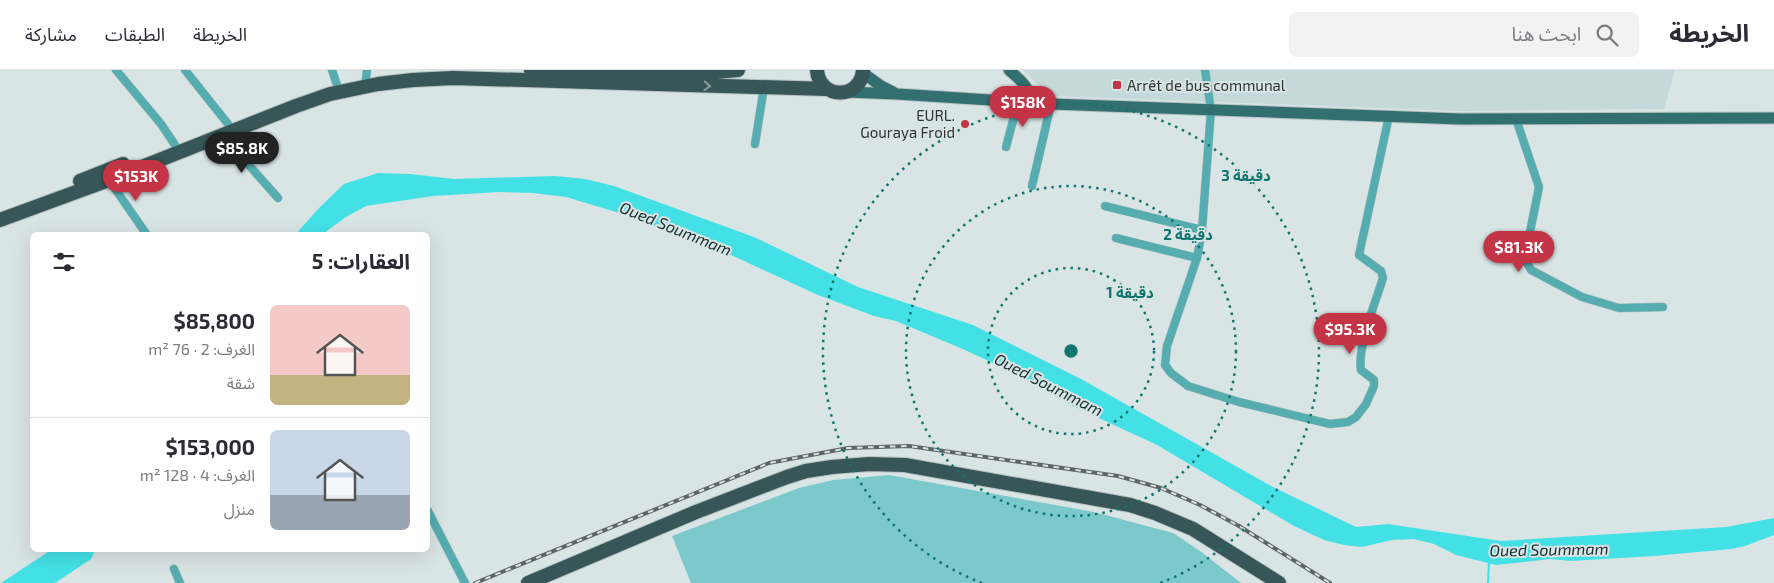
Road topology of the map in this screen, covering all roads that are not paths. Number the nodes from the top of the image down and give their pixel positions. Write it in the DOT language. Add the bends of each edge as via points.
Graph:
graph roads {
  1 [pos="116,70"];
  2 [pos="185,70"];
  3 [pos="332,70"];
  4 [pos="433,70"];
  5 [pos="503,70"];
  6 [pos="525,70"];
  7 [pos="738,70"];
  8 [pos="817,70"];
  9 [pos="1010,70"];
  10 [pos="1205,70"];
  11 [pos="622,72"];
  12 [pos="694,72"];
  13 [pos="863,72"];
  14 [pos="366,75"];
  15 [pos="337,85"];
  16 [pos="764,87"];
  17 [pos="827,89"];
  18 [pos="846,92"];
  19 [pos="897,94"];
  20 [pos="1018,102"];
  21 [pos="1030,103"];
  22 [pos="1052,104"];
  23 [pos="1211,110"];
  24 [pos="1389,116"];
  25 [pos="1516,118"];
  26 [pos="1774,118"];
  27 [pos="225,129"];
  28 [pos="755,144"];
  29 [pos="174,145"];
  30 [pos="1006,148"];
  31 [pos="109,180"];
  32 [pos="1032,186"];
  33 [pos="278,198"];
  34 [pos="1105,206"];
  35 [pos="0,212"];
  36 [pos="0,220"];
  37 [pos="1202,230"];
  38 [pos="145,232"];
  39 [pos="1116,238"];
  40 [pos="1197,258"];
  41 [pos="1663,307"];
  42 [pos="430,515"];
  43 [pos="174,569"];
  44 [pos="180,583"];
  45 [pos="465,583"];
  46 [pos="528,583"];
  47 [pos="1279,583"];
  1 -- 29 [label="street" via="161,124"];
  2 -- 27 [label="street"];
  3 -- 15 [label="street"];
  4 -- 14 [label="highway"];
  5 -- 6 [label="highway"];
  6 -- 11 [label="highway"];
  7 -- 12 [label="highway"];
  8 -- 17 [label="highway"];
  9 -- 21 [label="main road" via="1027,87"];
  10 -- 23 [label="street"];
  11 -- 12 [label="highway"];
  13 -- 18 [label="highway" via="858,85"];
  13 -- 19 [label="main road"];
  14 -- 15 [label="highway"];
  15 -- 27 [label="highway"];
  16 -- 17 [label="highway"];
  27 -- 16 [label="highway, one-way" via="330,94 413,80 461,78"];
  16 -- 28 [label="street"];
  17 -- 18 [label="highway"];
  18 -- 19 [label="main road"];
  19 -- 20 [label="main road"];
  20 -- 21 [label="main road"];
  20 -- 30 [label="street"];
  21 -- 22 [label="main road"];
  22 -- 23 [label="main road"];
  22 -- 32 [label="street"];
  23 -- 24 [label="main road"];
  23 -- 37 [label="street"];
  24 -- 25 [label="main road"];
  24 -- 40 [label="street" via="1359,255 1381,271 1383,278 1360,364 1361,370 1374,380 1374,386 1356,417 1348,422 1330,424 1188,386 1171,373 1164,365 1164,357"];
  25 -- 26 [label="main road"];
  25 -- 41 [label="street" via="1539,187 1525,257 1531,270 1582,297 1619,308"];
  27 -- 29 [label="highway"];
  27 -- 31 [label="highway"];
  27 -- 33 [label="street"];
  29 -- 35 [label="highway"];
  31 -- 36 [label="highway"];
  31 -- 38 [label="street"];
  34 -- 37 [label="street"];
  37 -- 40 [label="street"];
  39 -- 40 [label="street"];
  42 -- 45 [label="street"];
  43 -- 44 [label="street"];
  46 -- 47 [label="highway" via="787,477 832,467 883,464 943,471 1130,505 1193,529"];
}
